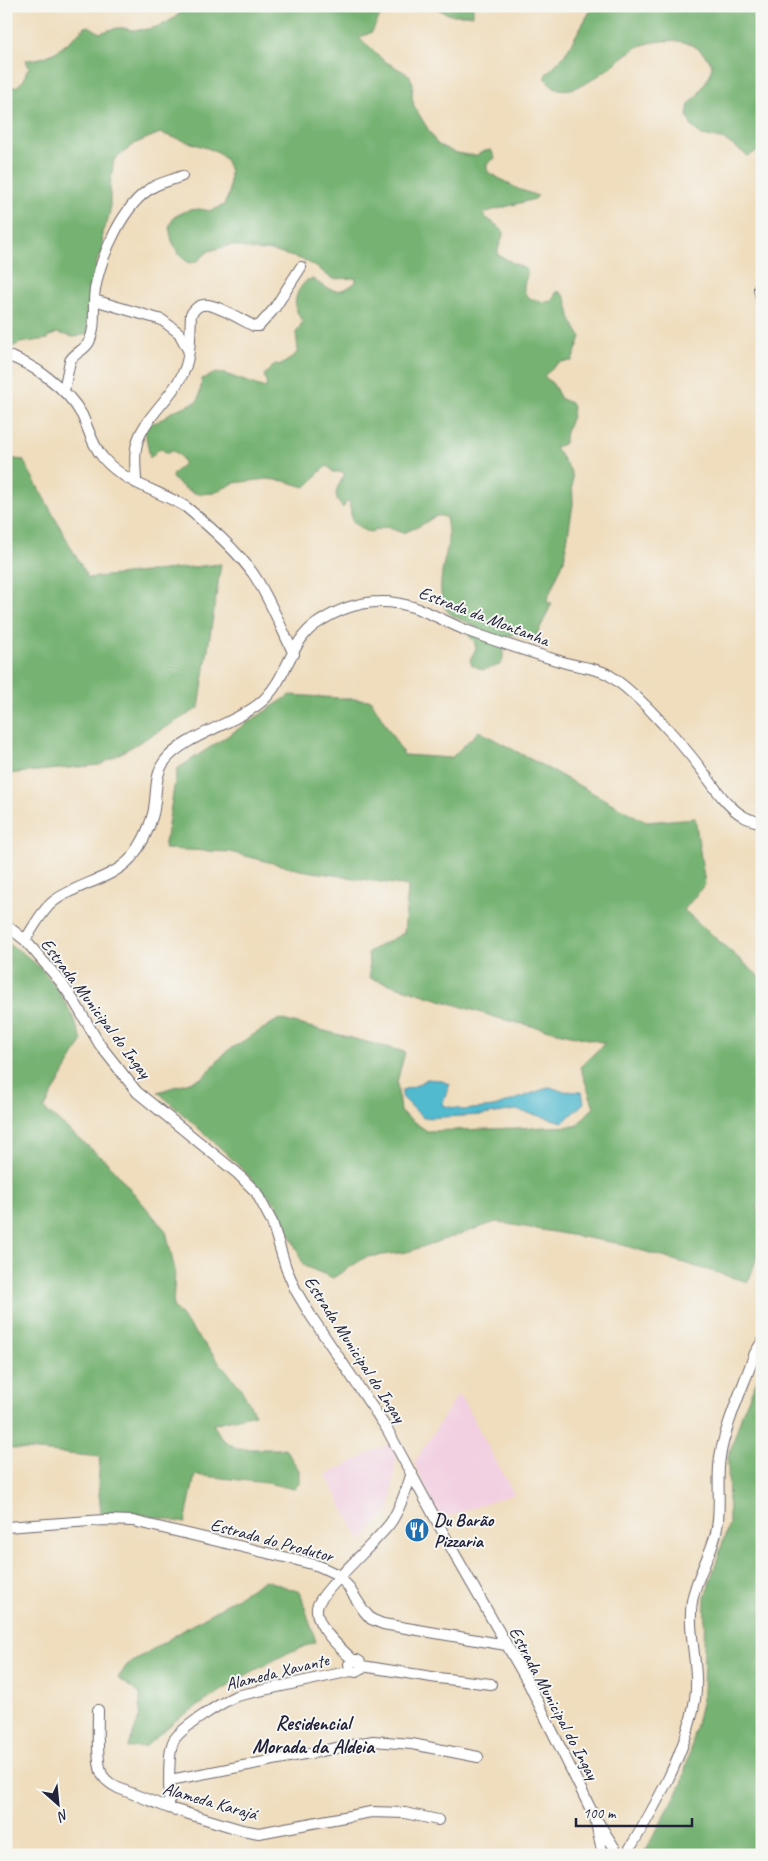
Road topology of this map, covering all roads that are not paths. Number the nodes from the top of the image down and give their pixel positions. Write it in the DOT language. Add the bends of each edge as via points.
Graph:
graph roads {
  1 [pos="182,176"];
  2 [pos="301,267"];
  3 [pos="762,281"];
  4 [pos="94,300"];
  5 [pos="762,304"];
  6 [pos="188,351"];
  7 [pos="6,355"];
  8 [pos="64,390"];
  9 [pos="136,483"];
  10 [pos="294,654"];
  11 [pos="762,822"];
  12 [pos="6,925"];
  13 [pos="25,940"];
  14 [pos="762,1342"];
  15 [pos="412,1473"];
  16 [pos="6,1527"];
  17 [pos="340,1578"];
  18 [pos="506,1645"];
  19 [pos="357,1663"];
  20 [pos="491,1684"];
  21 [pos="98,1710"];
  22 [pos="478,1757"];
  23 [pos="170,1780"];
  24 [pos="169,1808"];
  25 [pos="595,1818"];
  26 [pos="438,1820"];
  27 [pos="603,1855"];
  28 [pos="619,1855"];
  29 [pos="626,1855"];
  1 -- 4 [label="street" via="153,187 127,212 105,256"];
  2 -- 6 [label="street" via="259,326 208,305 198,306 192,314"];
  3 -- 5 [label="street" via="759,288"];
  4 -- 6 [label="street" via="162,320 179,333"];
  4 -- 8 [label="street" via="90,339 72,357"];
  6 -- 9 [label="street" via="178,382 139,438"];
  7 -- 8 [label="street" via="30,366"];
  8 -- 9 [label="street" via="83,417 100,454"];
  9 -- 10 [label="street" via="186,507 237,554 262,588"];
  10 -- 11 [label="street, Estrada da Montanha" via="303,636 330,615 350,606 379,601 407,604 501,644 608,674 664,724 735,810"];
  10 -- 13 [label="street, Estrada da Montanha" via="277,685 261,703 182,746 165,761 159,774 153,815 140,846 117,869 52,902"];
  12 -- 13 [label="street, Estrada Municipal do Ingay"];
  13 -- 15 [label="street, Estrada Municipal do Ingay" via="74,1000 100,1045 138,1092 256,1192 272,1222 296,1291 388,1429"];
  14 -- 29 [label="street" via="725,1436 718,1470 716,1533 692,1602 690,1621 695,1655 695,1699 674,1766"];
  15 -- 17 [label="street" via="391,1522"];
  15 -- 18 [label="street, Estrada Municipal do Ingay"];
  16 -- 17 [label="street, Estrada do Produtor" via="133,1521 311,1564"];
  17 -- 18 [label="street, Estrada do Produtor" via="372,1619 396,1627"];
  17 -- 19 [label="street" via="318,1602 317,1611 328,1634"];
  18 -- 25 [label="street, Estrada Municipal do Ingay" via="529,1684"];
  19 -- 20 [label="street"];
  19 -- 23 [label="street, Alameda Xavante" via="360,1670 357,1672 248,1693 220,1704 175,1738 170,1754"];
  21 -- 24 [label="street, Alameda Karajá" via="102,1776 118,1788"];
  22 -- 23 [label="street" via="412,1744 373,1741"];
  23 -- 24 [label="street, Alameda Xavante"];
  24 -- 26 [label="street, Alameda Karajá" via="259,1833 372,1812 405,1813"];
  25 -- 27 [label="street, Estrada Municipal do Ingay"];
  25 -- 28 [label="street, Estrada Municipal do Ingay"];
}
